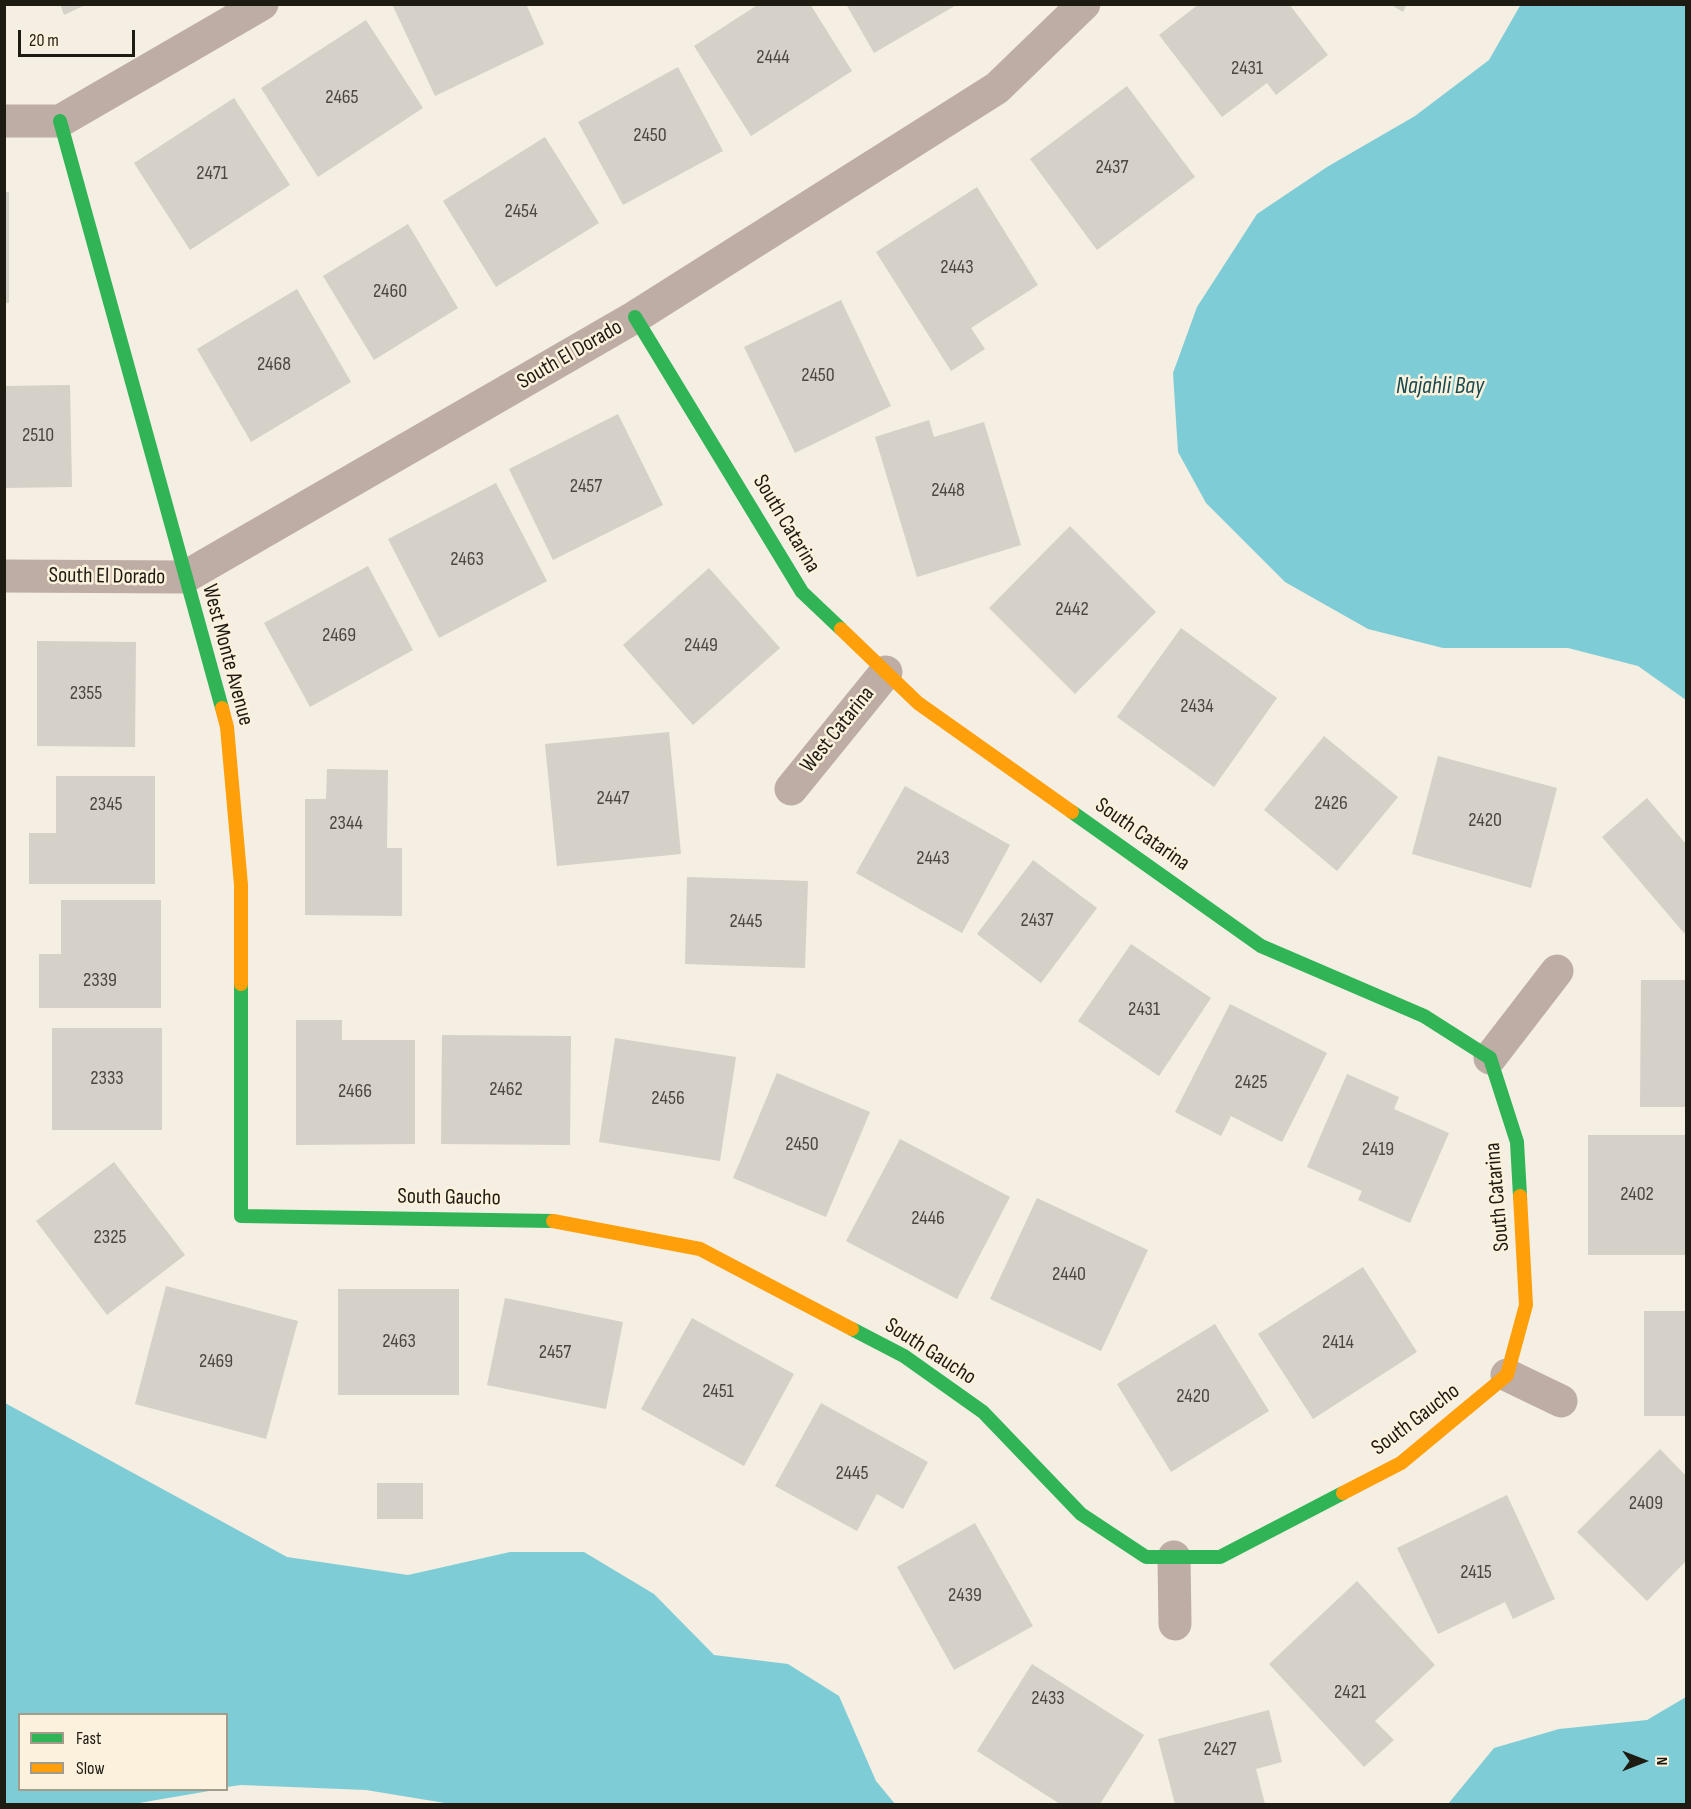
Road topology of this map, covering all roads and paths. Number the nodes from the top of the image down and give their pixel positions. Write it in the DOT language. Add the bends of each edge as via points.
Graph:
graph roads {
  1 [pos="262,4"];
  2 [pos="1084,4"];
  3 [pos="4,121"];
  4 [pos="60,121"];
  5 [pos="635,317"];
  6 [pos="4,576"];
  7 [pos="185,578"];
  8 [pos="886,672"];
  9 [pos="791,789"];
  10 [pos="1557,971"];
  11 [pos="1490,1058"];
  12 [pos="241,1216"];
  13 [pos="1507,1375"];
  14 [pos="1561,1401"];
  15 [pos="1174,1557"];
  16 [pos="1175,1624"];
  1 -- 4 [label="street"];
  2 -- 5 [label="street, South El Dorado" via="997,88"];
  3 -- 4 [label="street"];
  4 -- 7 [label="street, West Monte Avenue"];
  5 -- 7 [label="street, South El Dorado"];
  5 -- 8 [label="street, South Catarina" via="802,592"];
  6 -- 7 [label="street, South El Dorado"];
  7 -- 12 [label="street, West Monte Avenue" via="227,727 241,885"];
  8 -- 9 [label="street, West Catarina"];
  8 -- 11 [label="street, South Catarina" via="918,704 1262,946 1424,1016"];
  10 -- 11 [label="street"];
  11 -- 13 [label="street, South Catarina" via="1517,1142 1526,1293"];
  12 -- 15 [label="street, South Gaucho" via="556,1221 700,1249 904,1356 983,1412 1081,1514 1146,1557"];
  13 -- 14 [label="street"];
  13 -- 15 [label="street, South Gaucho" via="1401,1463 1220,1557"];
  15 -- 16 [label="street"];
}
